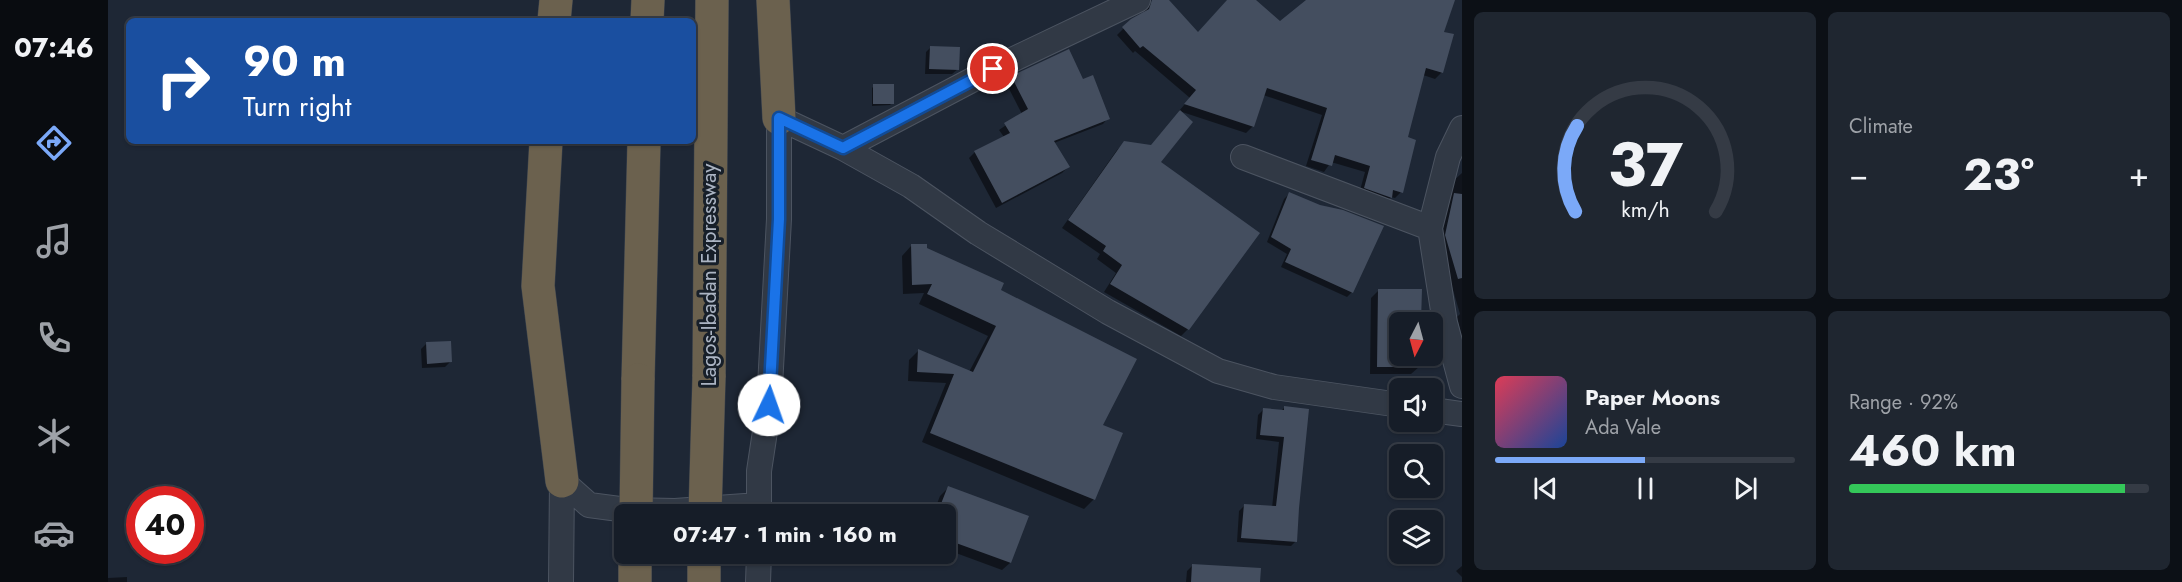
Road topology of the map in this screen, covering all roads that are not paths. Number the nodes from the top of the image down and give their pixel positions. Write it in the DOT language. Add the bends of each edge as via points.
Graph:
graph roads {
  1 [pos="556,0"];
  2 [pos="648,0"];
  3 [pos="712,0"];
  4 [pos="773,0"];
  5 [pos="1138,0"];
  6 [pos="554,18"];
  7 [pos="647,18"];
  8 [pos="779,118"];
  9 [pos="1462,128"];
  10 [pos="546,144"];
  11 [pos="644,144"];
  12 [pos="843,148"];
  13 [pos="1243,157"];
  14 [pos="1430,228"];
  15 [pos="1462,386"];
  16 [pos="1389,403"];
  17 [pos="1443,411"];
  18 [pos="1462,414"];
  19 [pos="562,482"];
  20 [pos="636,504"];
  21 [pos="705,504"];
  22 [pos="759,504"];
  23 [pos="614,508"];
  24 [pos="635,564"];
  25 [pos="704,564"];
  26 [pos="759,564"];
  27 [pos="561,582"];
  28 [pos="635,582"];
  29 [pos="704,582"];
  30 [pos="758,582"];
  1 -- 6 [label="highway"];
  2 -- 7 [label="highway"];
  3 -- 21 [label="highway, Lagos-Ibadan Expressway, bridge"];
  4 -- 8 [label="highway"];
  5 -- 12 [label="street" via="993,69"];
  8 -- 12 [label="street"];
  8 -- 22 [label="street" via="779,219 769,405 759,471"];
  9 -- 14 [label="street" via="1448,157"];
  10 -- 19 [label="highway" via="538,286"];
  11 -- 20 [label="highway, bridge"];
  12 -- 16 [label="street" via="911,186 978,233 1108,312 1218,371 1274,387"];
  13 -- 14 [label="street"];
  14 -- 15 [label="street" via="1445,323"];
  17 -- 18 [label="street"];
  19 -- 23 [label="street" via="589,505"];
  19 -- 27 [label="street"];
  24 -- 28 [label="highway"];
  25 -- 29 [label="highway"];
  26 -- 30 [label="street"];
}
